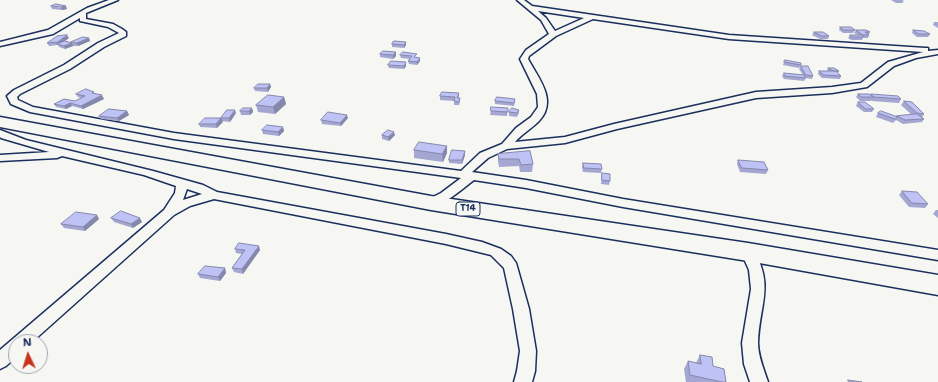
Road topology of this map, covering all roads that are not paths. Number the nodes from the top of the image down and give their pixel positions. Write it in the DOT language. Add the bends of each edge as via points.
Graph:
graph roads {
  1 [pos="115,0"];
  2 [pos="520,0"];
  3 [pos="532,8"];
  4 [pos="82,13"];
  5 [pos="594,16"];
  6 [pos="553,34"];
  7 [pos="0,44"];
  8 [pos="938,51"];
  9 [pos="0,122"];
  10 [pos="0,133"];
  11 [pos="506,146"];
  12 [pos="69,155"];
  13 [pos="0,158"];
  14 [pos="470,177"];
  15 [pos="182,184"];
  16 [pos="214,195"];
  17 [pos="431,203"];
  18 [pos="169,213"];
  19 [pos="748,252"];
  20 [pos="938,255"];
  21 [pos="938,285"];
  22 [pos="30,334"];
  23 [pos="8,354"];
  24 [pos="0,361"];
  25 [pos="523,382"];
  26 [pos="759,382"];
  1 -- 4 [label="street" via="94,6"];
  2 -- 3 [label="street"];
  3 -- 5 [label="street"];
  3 -- 6 [label="street" via="544,19"];
  4 -- 7 [label="street" via="50,32"];
  4 -- 14 [label="street" via="82,20 108,25 123,34 67,67 17,92 12,96 14,102 30,109 135,130"];
  5 -- 6 [label="street"];
  5 -- 8 [label="street" via="729,37"];
  6 -- 11 [label="street" via="528,52 524,58 542,94 543,107 535,119 520,130"];
  8 -- 11 [label="street" via="891,64 864,85 832,90 756,95 572,139"];
  9 -- 17 [label="highway, T14"];
  10 -- 12 [label="street"];
  11 -- 14 [label="street" via="486,153 476,160 466,172"];
  12 -- 13 [label="street"];
  12 -- 15 [label="street" via="149,172"];
  14 -- 17 [label="street"];
  14 -- 20 [label="street" via="526,184 623,203"];
  15 -- 16 [label="street"];
  15 -- 18 [label="street" via="182,193"];
  16 -- 18 [label="street" via="177,207"];
  16 -- 25 [label="street" via="446,239 496,252 511,267 521,309 528,352"];
  17 -- 19 [label="highway, T14"];
  18 -- 22 [label="street"];
  19 -- 21 [label="highway, T14"];
  19 -- 26 [label="street" via="756,270 758,289 750,343"];
  23 -- 24 [label="street"];
}
